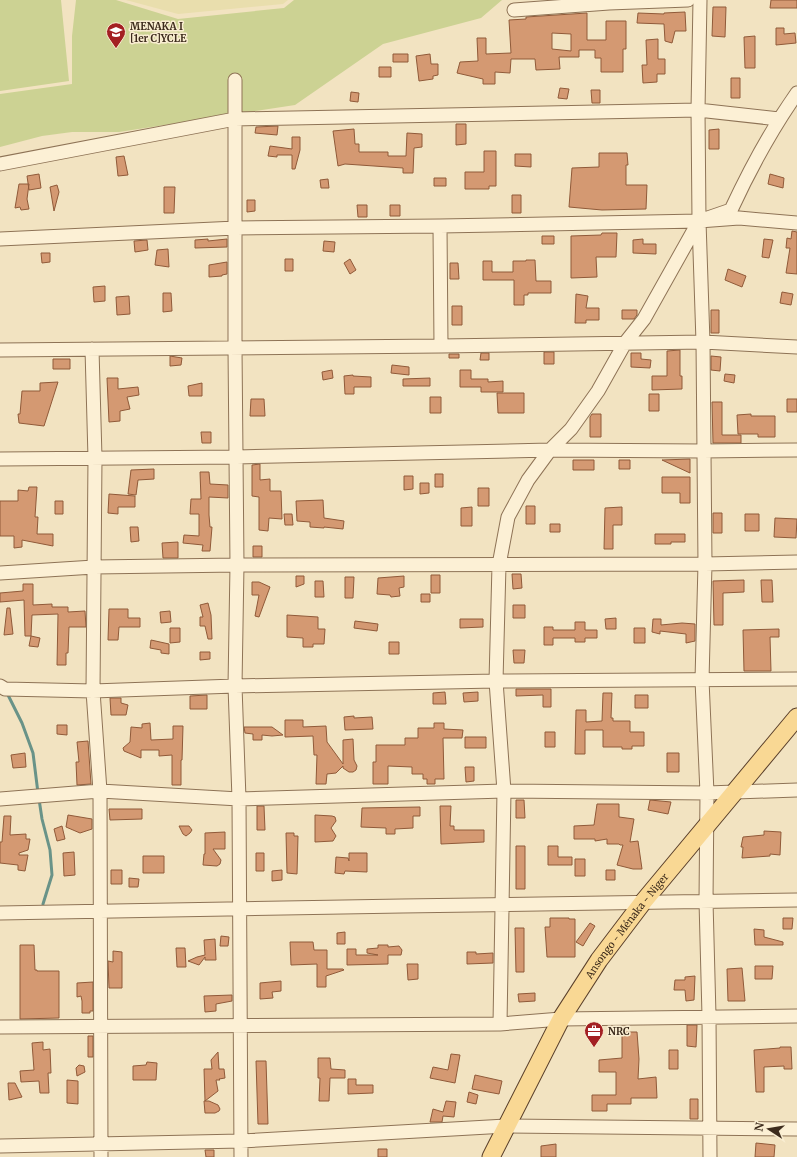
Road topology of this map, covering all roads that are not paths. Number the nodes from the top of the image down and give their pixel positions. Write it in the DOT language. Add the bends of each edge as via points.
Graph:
graph roads {
  1 [pos="688,0"];
  2 [pos="700,0"];
  3 [pos="609,2"];
  4 [pos="514,10"];
  5 [pos="235,80"];
  6 [pos="797,93"];
  7 [pos="698,110"];
  8 [pos="235,119"];
  9 [pos="779,119"];
  10 [pos="0,164"];
  11 [pos="699,221"];
  12 [pos="797,223"];
  13 [pos="440,226"];
  14 [pos="236,228"];
  15 [pos="0,239"];
  16 [pos="703,342"];
  17 [pos="625,343"];
  18 [pos="441,346"];
  19 [pos="797,347"];
  20 [pos="234,348"];
  21 [pos="92,349"];
  22 [pos="0,350"];
  23 [pos="550,450"];
  24 [pos="797,450"];
  25 [pos="704,451"];
  26 [pos="237,456"];
  27 [pos="95,458"];
  28 [pos="0,459"];
  29 [pos="797,562"];
  30 [pos="499,564"];
  31 [pos="705,564"];
  32 [pos="237,565"];
  33 [pos="94,567"];
  34 [pos="0,573"];
  35 [pos="797,679"];
  36 [pos="702,680"];
  37 [pos="496,681"];
  38 [pos="235,686"];
  39 [pos="2,687"];
  40 [pos="93,691"];
  41 [pos="797,717"];
  42 [pos="797,790"];
  43 [pos="100,791"];
  44 [pos="504,791"];
  45 [pos="707,793"];
  46 [pos="734,793"];
  47 [pos="0,799"];
  48 [pos="239,799"];
  49 [pos="707,825"];
  50 [pos="797,900"];
  51 [pos="706,901"];
  52 [pos="643,902"];
  53 [pos="502,904"];
  54 [pos="239,910"];
  55 [pos="102,912"];
  56 [pos="0,913"];
  57 [pos="709,1016"];
  58 [pos="797,1016"];
  59 [pos="561,1018"];
  60 [pos="500,1024"];
  61 [pos="240,1025"];
  62 [pos="101,1026"];
  63 [pos="0,1027"];
  64 [pos="506,1126"];
  65 [pos="710,1129"];
  66 [pos="797,1129"];
  67 [pos="241,1141"];
  68 [pos="0,1146"];
  69 [pos="101,1150"];
  70 [pos="241,1157"];
  71 [pos="491,1157"];
  72 [pos="710,1157"];
  1 -- 3 [label="street"];
  2 -- 7 [label="street"];
  3 -- 4 [label="street"];
  5 -- 8 [label="street"];
  6 -- 9 [label="street"];
  7 -- 8 [label="street"];
  7 -- 9 [label="street"];
  7 -- 11 [label="street"];
  8 -- 10 [label="street"];
  8 -- 14 [label="street"];
  9 -- 11 [label="street" via="731,210"];
  11 -- 12 [label="street" via="739,218"];
  11 -- 13 [label="street"];
  11 -- 16 [label="street"];
  11 -- 17 [label="street" via="644,320"];
  13 -- 14 [label="street"];
  13 -- 18 [label="street"];
  14 -- 15 [label="street"];
  14 -- 20 [label="street"];
  16 -- 17 [label="street"];
  16 -- 19 [label="street"];
  16 -- 25 [label="street"];
  17 -- 18 [label="street"];
  17 -- 23 [label="street" via="598,391 576,423"];
  18 -- 20 [label="street"];
  20 -- 21 [label="street"];
  20 -- 26 [label="street"];
  21 -- 22 [label="street"];
  21 -- 27 [label="street"];
  23 -- 25 [label="street"];
  23 -- 26 [label="street"];
  23 -- 30 [label="street" via="528,480 508,517"];
  24 -- 25 [label="street"];
  25 -- 31 [label="street"];
  26 -- 27 [label="street"];
  26 -- 32 [label="street"];
  27 -- 28 [label="street"];
  27 -- 33 [label="street"];
  29 -- 31 [label="street"];
  30 -- 31 [label="street"];
  30 -- 32 [label="street"];
  30 -- 37 [label="street"];
  31 -- 36 [label="street"];
  32 -- 33 [label="street"];
  32 -- 38 [label="street"];
  33 -- 34 [label="street"];
  33 -- 40 [label="street"];
  35 -- 36 [label="street"];
  36 -- 37 [label="street"];
  36 -- 45 [label="street"];
  37 -- 38 [label="street"];
  37 -- 44 [label="street"];
  38 -- 40 [label="street"];
  38 -- 48 [label="street"];
  39 -- 40 [label="street"];
  40 -- 43 [label="street"];
  41 -- 46 [label="main road, Ansongo - Ménaka - Niger"];
  42 -- 46 [label="street"];
  43 -- 47 [label="street"];
  43 -- 48 [label="street"];
  43 -- 55 [label="street"];
  44 -- 45 [label="street"];
  44 -- 48 [label="street"];
  44 -- 53 [label="street"];
  45 -- 46 [label="street"];
  45 -- 49 [label="street"];
  46 -- 49 [label="main road, Ansongo - Ménaka - Niger"];
  48 -- 54 [label="street"];
  49 -- 51 [label="street"];
  49 -- 52 [label="main road, Ansongo - Ménaka - Niger"];
  50 -- 51 [label="street"];
  51 -- 52 [label="street"];
  51 -- 57 [label="street"];
  52 -- 53 [label="street"];
  52 -- 59 [label="main road, Ansongo - Ménaka - Niger" via="599,960"];
  53 -- 54 [label="street"];
  53 -- 60 [label="street"];
  54 -- 55 [label="street"];
  54 -- 61 [label="street"];
  55 -- 56 [label="street"];
  55 -- 62 [label="street"];
  57 -- 58 [label="street"];
  57 -- 59 [label="street"];
  57 -- 65 [label="street"];
  59 -- 60 [label="street"];
  59 -- 64 [label="main road, Ansongo - Ménaka - Niger"];
  60 -- 61 [label="street"];
  61 -- 62 [label="street"];
  61 -- 67 [label="street"];
  62 -- 63 [label="street"];
  62 -- 69 [label="street"];
  64 -- 65 [label="street"];
  64 -- 67 [label="street"];
  64 -- 71 [label="main road, Ansongo - Ménaka - Niger"];
  65 -- 66 [label="street"];
  65 -- 72 [label="street"];
  67 -- 69 [label="street"];
  67 -- 70 [label="street"];
  68 -- 69 [label="street"];
}
